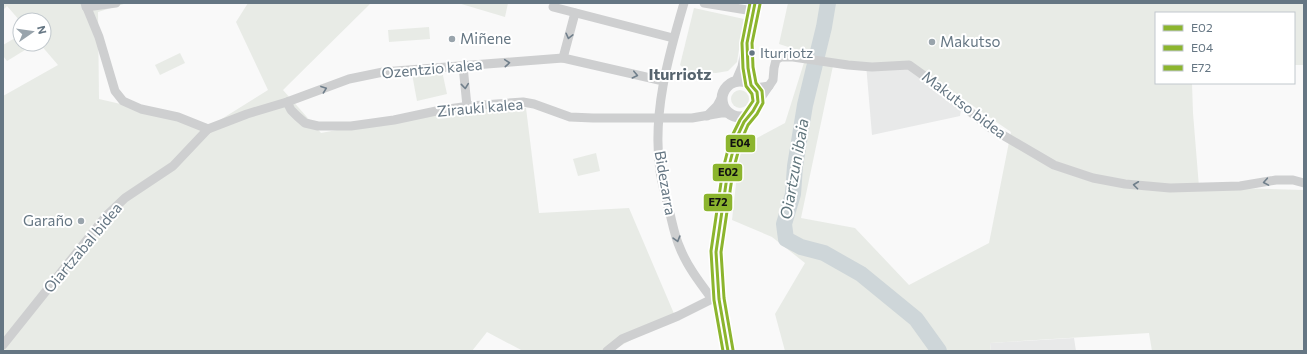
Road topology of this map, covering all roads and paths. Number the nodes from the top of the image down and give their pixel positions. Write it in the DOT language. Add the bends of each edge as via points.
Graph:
graph roads {
  1 [pos="116,3"];
  2 [pos="684,3"];
  3 [pos="704,3"];
  4 [pos="86,5"];
  5 [pos="553,7"];
  6 [pos="754,7"];
  7 [pos="575,13"];
  8 [pos="673,38"];
  9 [pos="747,43"];
  10 [pos="563,58"];
  11 [pos="463,66"];
  12 [pos="664,80"];
  13 [pos="737,81"];
  14 [pos="753,86"];
  15 [pos="769,86"];
  16 [pos="722,97"];
  17 [pos="287,102"];
  18 [pos="758,102"];
  19 [pos="467,106"];
  20 [pos="730,114"];
  21 [pos="749,115"];
  22 [pos="706,116"];
  23 [pos="660,118"];
  24 [pos="208,130"];
  25 [pos="736,139"];
  26 [pos="1304,183"];
  27 [pos="715,299"];
  28 [pos="3,345"];
  29 [pos="607,351"];
  30 [pos="728,351"];
  1 -- 4 [label="street"];
  2 -- 8 [label="street, Bidezarra"];
  3 -- 6 [label="street"];
  4 -- 24 [label="street" via="99,37 115,91 123,101 141,109 178,117"];
  5 -- 7 [label="street"];
  6 -- 9 [label="street"];
  7 -- 8 [label="street"];
  7 -- 10 [label="street, one-way"];
  8 -- 12 [label="street, Bidezarra"];
  9 -- 13 [label="street" via="743,67"];
  9 -- 14 [label="street" via="748,68"];
  11 -- 10 [label="street, Ozentzio kalea, one-way"];
  10 -- 12 [label="street, Ozentzio kalea, one-way"];
  17 -- 11 [label="street, Ozentzio kalea, one-way" via="367,75"];
  11 -- 19 [label="street, one-way"];
  12 -- 23 [label="street, Bidezarra"];
  13 -- 14 [label="street"];
  13 -- 16 [label="street" via="729,85"];
  14 -- 15 [label="street"];
  14 -- 18 [label="street"];
  15 -- 18 [label="street"];
  26 -- 15 [label="street, Makutso bidea, one-way" via="1276,180 1240,186 1170,188 1094,178 1059,167 989,128 909,65 872,67 781,57 776,60 773,80"];
  16 -- 20 [label="street" via="724,107"];
  16 -- 22 [label="street"];
  17 -- 19 [label="street, Zirauki kalea" via="301,120 318,126 351,126"];
  17 -- 24 [label="street, Ozentzio kalea" via="247,114"];
  18 -- 21 [label="street"];
  19 -- 23 [label="street, Zirauki kalea" via="523,102 570,117"];
  20 -- 21 [label="street" via="739,117"];
  20 -- 22 [label="street, Zirauki kalea"];
  20 -- 25 [label="street" via="734,122"];
  21 -- 25 [label="street"];
  22 -- 23 [label="street, Zirauki kalea"];
  23 -- 27 [label="street, Bidezarra, one-way" via="660,171 671,219 680,248 693,272"];
  24 -- 28 [label="street, Oiartzabal bidea" via="173,166 125,198 106,216"];
  25 -- 27 [label="street" via="728,170 716,252"];
  27 -- 29 [label="street" via="622,339"];
  27 -- 30 [label="street"];
}
